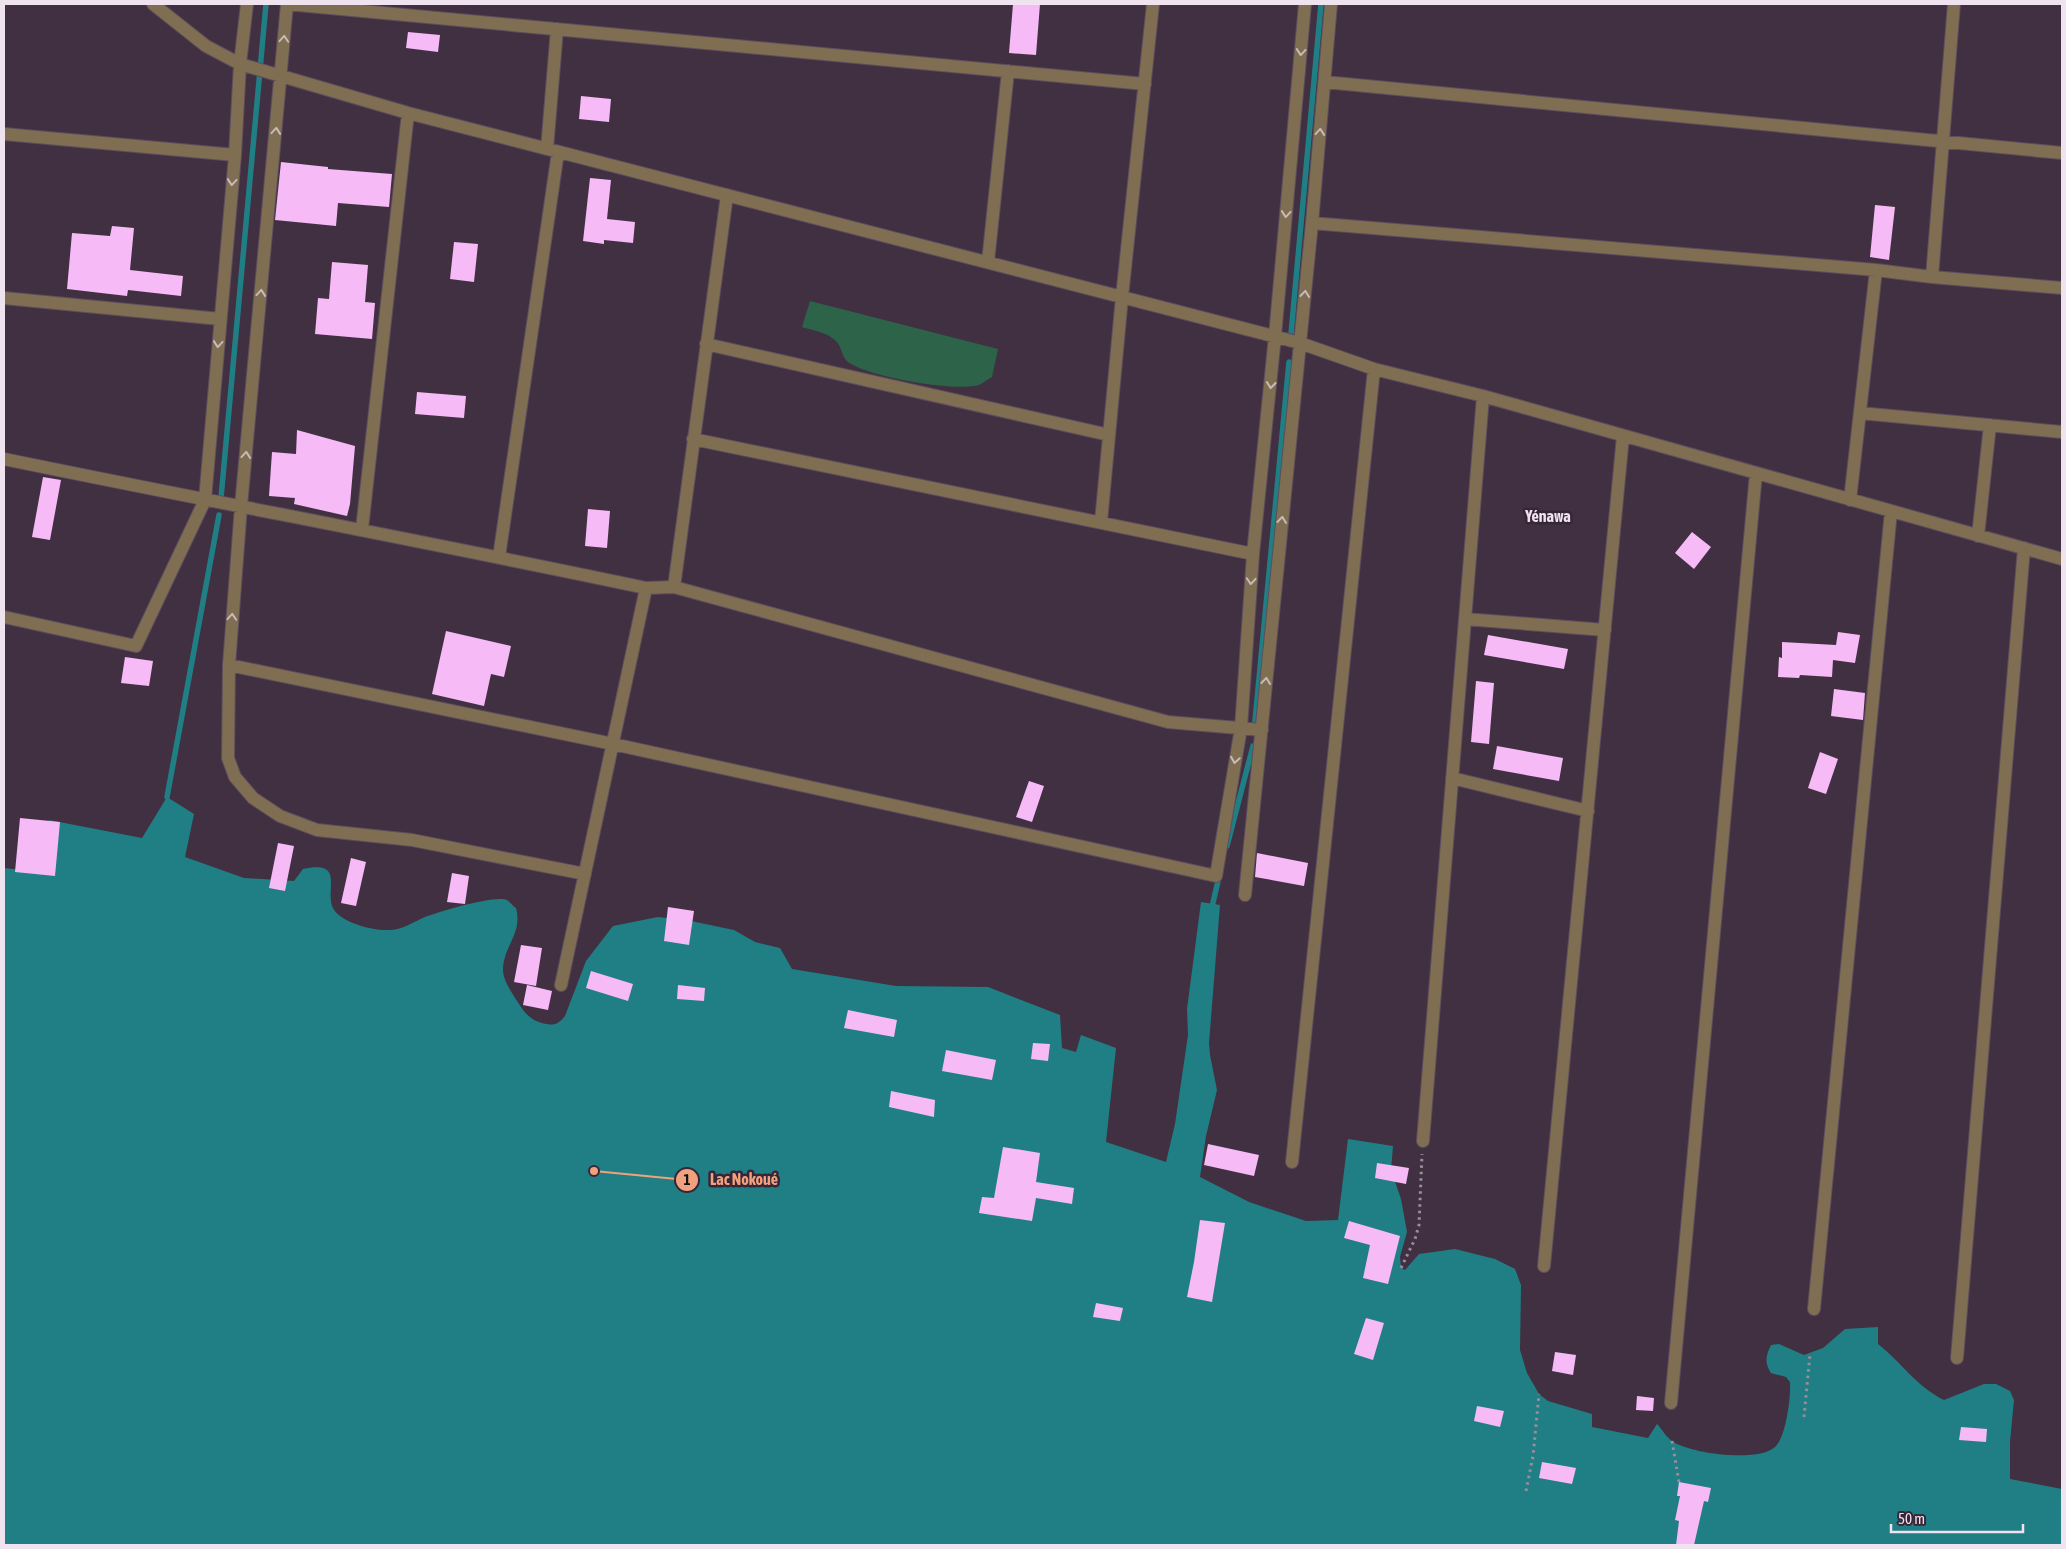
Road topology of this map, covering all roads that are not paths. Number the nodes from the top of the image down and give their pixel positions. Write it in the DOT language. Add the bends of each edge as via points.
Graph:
graph roads {
  1 [pos="153,4"];
  2 [pos="247,4"];
  3 [pos="287,4"];
  4 [pos="1153,4"];
  5 [pos="1305,4"];
  6 [pos="1331,4"];
  7 [pos="1954,4"];
  8 [pos="557,29"];
  9 [pos="240,64"];
  10 [pos="1008,71"];
  11 [pos="282,75"];
  12 [pos="1325,82"];
  13 [pos="1145,84"];
  14 [pos="408,113"];
  15 [pos="4,134"];
  16 [pos="1943,141"];
  17 [pos="553,150"];
  18 [pos="2062,153"];
  19 [pos="235,155"];
  20 [pos="726,195"];
  21 [pos="1312,223"];
  22 [pos="988,262"];
  23 [pos="1876,270"];
  24 [pos="1932,277"];
  25 [pos="2062,288"];
  26 [pos="1122,297"];
  27 [pos="4,298"];
  28 [pos="220,319"];
  29 [pos="1276,336"];
  30 [pos="1300,343"];
  31 [pos="706,344"];
  32 [pos="1374,370"];
  33 [pos="1483,396"];
  34 [pos="1860,413"];
  35 [pos="1990,425"];
  36 [pos="2062,432"];
  37 [pos="1109,435"];
  38 [pos="1623,436"];
  39 [pos="693,439"];
  40 [pos="4,458"];
  41 [pos="1756,473"];
  42 [pos="205,500"];
  43 [pos="1850,500"];
  44 [pos="241,506"];
  45 [pos="1890,511"];
  46 [pos="1101,522"];
  47 [pos="362,529"];
  48 [pos="1978,536"];
  49 [pos="2024,548"];
  50 [pos="1253,554"];
  51 [pos="499,557"];
  52 [pos="2062,559"];
  53 [pos="674,587"];
  54 [pos="646,588"];
  55 [pos="4,617"];
  56 [pos="1465,619"];
  57 [pos="1605,630"];
  58 [pos="229,665"];
  59 [pos="1240,728"];
  60 [pos="1262,730"];
  61 [pos="613,744"];
  62 [pos="1452,778"];
  63 [pos="1588,811"];
  64 [pos="585,874"];
  65 [pos="1246,895"];
  66 [pos="561,985"];
  67 [pos="1423,1141"];
  68 [pos="1292,1162"];
  69 [pos="1544,1266"];
  70 [pos="1814,1309"];
  71 [pos="1957,1358"];
  72 [pos="1671,1403"];
  1 -- 9 [label="street" via="206,46"];
  2 -- 9 [label="street"];
  3 -- 8 [label="street"];
  11 -- 3 [label="street, one-way"];
  4 -- 13 [label="street"];
  5 -- 29 [label="street, one-way"];
  6 -- 12 [label="street"];
  7 -- 16 [label="street"];
  8 -- 10 [label="street"];
  8 -- 17 [label="street"];
  9 -- 11 [label="street"];
  9 -- 19 [label="street"];
  10 -- 13 [label="street"];
  10 -- 22 [label="street"];
  11 -- 14 [label="street"];
  44 -- 11 [label="street, one-way"];
  12 -- 16 [label="street"];
  21 -- 12 [label="street, one-way"];
  13 -- 26 [label="street"];
  14 -- 17 [label="street"];
  14 -- 47 [label="street"];
  15 -- 19 [label="street"];
  16 -- 18 [label="street"];
  16 -- 24 [label="street"];
  17 -- 20 [label="street"];
  17 -- 51 [label="street"];
  19 -- 28 [label="street, one-way"];
  20 -- 22 [label="street"];
  20 -- 31 [label="street"];
  21 -- 23 [label="street"];
  30 -- 21 [label="street, one-way"];
  22 -- 26 [label="street"];
  23 -- 24 [label="street"];
  23 -- 34 [label="street"];
  24 -- 25 [label="street"];
  26 -- 29 [label="street"];
  26 -- 37 [label="street"];
  27 -- 28 [label="street"];
  28 -- 42 [label="street, one-way"];
  29 -- 30 [label="street"];
  29 -- 50 [label="street, one-way"];
  30 -- 32 [label="street"];
  60 -- 30 [label="street, one-way"];
  31 -- 37 [label="street"];
  31 -- 39 [label="street"];
  32 -- 33 [label="street"];
  32 -- 68 [label="street"];
  33 -- 38 [label="street"];
  33 -- 56 [label="street"];
  34 -- 35 [label="street"];
  34 -- 43 [label="street"];
  35 -- 36 [label="street"];
  35 -- 48 [label="street"];
  37 -- 46 [label="street"];
  38 -- 41 [label="street"];
  38 -- 57 [label="street"];
  39 -- 46 [label="street"];
  39 -- 53 [label="street"];
  40 -- 42 [label="street"];
  41 -- 43 [label="street"];
  41 -- 72 [label="street"];
  42 -- 44 [label="street"];
  42 -- 55 [label="street" via="136,646"];
  43 -- 45 [label="street"];
  44 -- 47 [label="street"];
  58 -- 44 [label="street, one-way"];
  45 -- 48 [label="street"];
  45 -- 70 [label="street"];
  46 -- 50 [label="street"];
  47 -- 51 [label="street"];
  48 -- 49 [label="street"];
  49 -- 52 [label="street"];
  49 -- 71 [label="street"];
  50 -- 59 [label="street, one-way"];
  51 -- 54 [label="street"];
  53 -- 54 [label="street"];
  53 -- 59 [label="street" via="1168,722"];
  54 -- 61 [label="street"];
  56 -- 57 [label="street"];
  56 -- 62 [label="street"];
  57 -- 63 [label="street"];
  58 -- 61 [label="street"];
  58 -- 64 [label="street" via="228,758 235,777 252,798 280,816 317,830 412,840"];
  59 -- 60 [label="street"];
  59 -- 61 [label="street, one-way" via="1216,876"];
  60 -- 65 [label="street"];
  61 -- 64 [label="street"];
  62 -- 63 [label="street"];
  62 -- 67 [label="street"];
  63 -- 69 [label="street"];
  64 -- 66 [label="street"];
}
